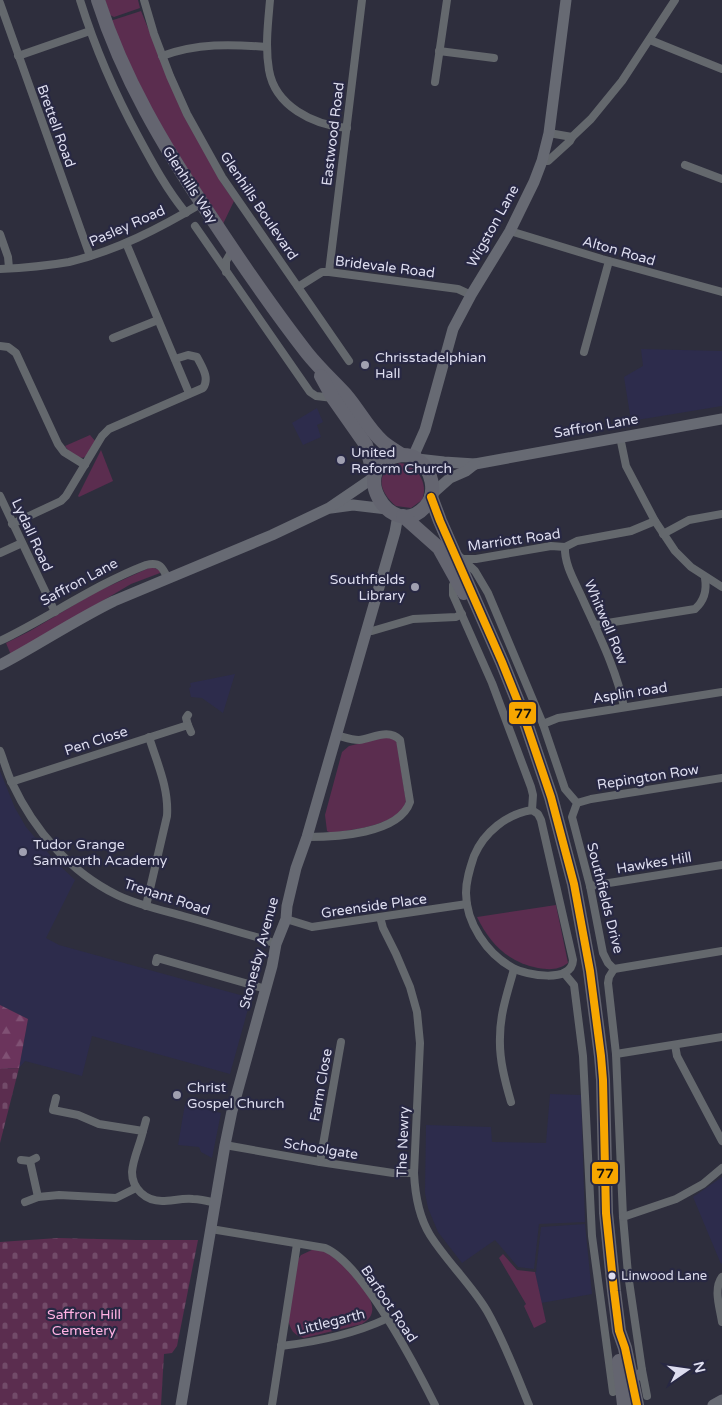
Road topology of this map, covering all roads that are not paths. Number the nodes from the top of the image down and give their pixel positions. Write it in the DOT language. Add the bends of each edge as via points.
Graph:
graph roads {
  1 [pos="80,0"];
  2 [pos="98,0"];
  3 [pos="144,0"];
  4 [pos="270,0"];
  5 [pos="362,0"];
  6 [pos="447,0"];
  7 [pos="566,0"];
  8 [pos="676,0"];
  9 [pos="0,4"];
  10 [pos="90,31"];
  11 [pos="650,40"];
  12 [pos="267,46"];
  13 [pos="439,51"];
  14 [pos="18,56"];
  15 [pos="162,56"];
  16 [pos="494,58"];
  17 [pos="722,69"];
  18 [pos="435,82"];
  19 [pos="347,128"];
  20 [pos="549,133"];
  21 [pos="572,137"];
  22 [pos="542,162"];
  23 [pos="685,165"];
  24 [pos="722,179"];
  25 [pos="202,203"];
  26 [pos="186,213"];
  27 [pos="195,226"];
  28 [pos="510,231"];
  29 [pos="0,234"];
  30 [pos="126,243"];
  31 [pos="233,249"];
  32 [pos="90,256"];
  33 [pos="609,261"];
  34 [pos="9,268"];
  35 [pos="0,269"];
  36 [pos="226,272"];
  37 [pos="329,272"];
  38 [pos="298,287"];
  39 [pos="722,292"];
  40 [pos="471,295"];
  41 [pos="158,320"];
  42 [pos="113,338"];
  43 [pos="0,346"];
  44 [pos="584,352"];
  45 [pos="309,355"];
  46 [pos="175,359"];
  47 [pos="349,360"];
  48 [pos="189,393"];
  49 [pos="333,398"];
  50 [pos="722,419"];
  51 [pos="620,437"];
  52 [pos="410,457"];
  53 [pos="475,464"];
  54 [pos="85,465"];
  55 [pos="374,477"];
  56 [pos="432,495"];
  57 [pos="0,496"];
  58 [pos="329,508"];
  59 [pos="396,513"];
  60 [pos="722,514"];
  61 [pos="655,520"];
  62 [pos="12,524"];
  63 [pos="663,534"];
  64 [pos="22,543"];
  65 [pos="565,547"];
  66 [pos="0,553"];
  67 [pos="458,556"];
  68 [pos="168,578"];
  69 [pos="705,578"];
  70 [pos="456,581"];
  71 [pos="722,587"];
  72 [pos="55,612"];
  73 [pos="462,614"];
  74 [pos="484,623"];
  75 [pos="595,626"];
  76 [pos="367,631"];
  77 [pos="0,641"];
  78 [pos="0,665"];
  79 [pos="722,692"];
  80 [pos="624,707"];
  81 [pos="188,715"];
  82 [pos="544,724"];
  83 [pos="336,734"];
  84 [pos="149,737"];
  85 [pos="0,751"];
  86 [pos="722,778"];
  87 [pos="11,782"];
  88 [pos="578,803"];
  89 [pos="532,810"];
  90 [pos="307,836"];
  91 [pos="722,865"];
  92 [pos="590,886"];
  93 [pos="467,904"];
  94 [pos="146,906"];
  95 [pos="380,917"];
  96 [pos="286,919"];
  97 [pos="276,944"];
  98 [pos="722,951"];
  99 [pos="156,962"];
  100 [pos="514,969"];
  101 [pos="614,969"];
  102 [pos="564,973"];
  103 [pos="266,989"];
  104 [pos="722,1037"];
  105 [pos="341,1042"];
  106 [pos="675,1045"];
  107 [pos="616,1054"];
  108 [pos="56,1098"];
  109 [pos="511,1102"];
  110 [pos="146,1120"];
  111 [pos="143,1131"];
  112 [pos="722,1141"];
  113 [pos="225,1145"];
  114 [pos="21,1160"];
  115 [pos="320,1162"];
  116 [pos="722,1168"];
  117 [pos="414,1173"];
  118 [pos="136,1188"];
  119 [pos="38,1197"];
  120 [pos="25,1202"];
  121 [pos="216,1203"];
  122 [pos="623,1218"];
  123 [pos="211,1230"];
  124 [pos="297,1244"];
  125 [pos="722,1277"];
  126 [pos="386,1319"];
  127 [pos="722,1322"];
  128 [pos="281,1346"];
  129 [pos="642,1370"];
  130 [pos="619,1383"];
  131 [pos="642,1400"];
  132 [pos="722,1400"];
  133 [pos="181,1405"];
  134 [pos="272,1405"];
  135 [pos="435,1405"];
  136 [pos="529,1405"];
  137 [pos="624,1405"];
  138 [pos="713,1405"];
  1 -- 10 [label="street"];
  2 -- 25 [label="highway, Glenhills Way" via="138,98"];
  3 -- 15 [label="street, Glenhills Boulevard"];
  4 -- 12 [label="street"];
  5 -- 19 [label="street, Eastwood Road"];
  6 -- 13 [label="street"];
  7 -- 20 [label="main road, Wigston Lane"];
  8 -- 11 [label="street"];
  9 -- 14 [label="street, Brettell Road"];
  10 -- 14 [label="street"];
  10 -- 26 [label="street" via="128,120"];
  11 -- 17 [label="street"];
  11 -- 21 [label="street" via="622,81"];
  12 -- 15 [label="street" via="210,44"];
  12 -- 19 [label="street" via="269,71 276,90 288,104 320,123"];
  13 -- 16 [label="street"];
  13 -- 18 [label="street"];
  14 -- 32 [label="street, Brettell Road"];
  15 -- 38 [label="street, Glenhills Boulevard" via="187,114 222,177"];
  19 -- 37 [label="street, Eastwood Road"];
  20 -- 21 [label="street"];
  20 -- 22 [label="main road, Wigston Lane"];
  21 -- 22 [label="street" via="548,161"];
  22 -- 28 [label="main road, Wigston Lane"];
  23 -- 24 [label="street"];
  25 -- 26 [label="street, Pasley Road"];
  25 -- 31 [label="highway, Glenhills Way"];
  26 -- 30 [label="street, Pasley Road"];
  27 -- 36 [label="street"];
  28 -- 33 [label="street, Alton Road"];
  28 -- 40 [label="main road, Wigston Lane"];
  29 -- 34 [label="street"];
  30 -- 32 [label="street, Pasley Road"];
  30 -- 41 [label="street"];
  31 -- 36 [label="street" via="226,261"];
  31 -- 45 [label="highway, Glenhills Way"];
  32 -- 34 [label="street, Pasley Road" via="47,266"];
  33 -- 39 [label="street, Alton Road"];
  33 -- 44 [label="street"];
  34 -- 35 [label="street, Pasley Road"];
  36 -- 49 [label="street" via="310,392"];
  37 -- 38 [label="street, Bridevale Road" via="322,272"];
  37 -- 40 [label="street, Bridevale Road" via="458,289"];
  38 -- 47 [label="street, Glenhills Boulevard"];
  40 -- 52 [label="main road, Wigston Lane" via="453,329 425,430"];
  41 -- 42 [label="street"];
  41 -- 46 [label="street"];
  43 -- 54 [label="street" via="16,353 58,444 64,452"];
  45 -- 49 [label="highway, Glenhills Way"];
  45 -- 52 [label="highway, Glenhills Way" via="347,396 375,434 384,443"];
  46 -- 48 [label="street"];
  46 -- 48 [label="street" via="195,355 206,377 203,388"];
  48 -- 54 [label="street" via="109,429"];
  49 -- 55 [label="highway, Glenhills Way" via="366,445"];
  50 -- 51 [label="main road, Saffron Lane"];
  51 -- 53 [label="main road, Saffron Lane"];
  51 -- 61 [label="street" via="626,466"];
  52 -- 53 [label="main road, Saffron Lane"];
  52 -- 55 [label="highway" via="396,456 386,461"];
  52 -- 56 [label="highway" via="428,474"];
  53 -- 56 [label="main road, Saffron Lane" via="466,472 450,478"];
  54 -- 62 [label="street" via="72,490 61,501"];
  55 -- 58 [label="main road"];
  55 -- 59 [label="highway" via="378,497"];
  56 -- 59 [label="highway" via="424,509 417,513"];
  56 -- 67 [label="highway" via="440,521"];
  57 -- 62 [label="street, Lydall Road"];
  58 -- 59 [label="main road" via="353,505"];
  58 -- 68 [label="main road"];
  59 -- 70 [label="highway" via="439,548"];
  59 -- 76 [label="main road, Stonesby Avenue" via="395,532"];
  60 -- 63 [label="street" via="689,520"];
  61 -- 63 [label="street"];
  61 -- 65 [label="street, Marriott Road" via="631,531 577,541"];
  62 -- 64 [label="street, Lydall Road"];
  63 -- 69 [label="street" via="682,559"];
  64 -- 66 [label="street"];
  64 -- 72 [label="street, Lydall Road"];
  65 -- 67 [label="street, Marriott Road" via="551,546 476,559"];
  65 -- 75 [label="street, Whitwell Row" via="566,561"];
  67 -- 74 [label="highway"];
  67 -- 82 [label="street" via="475,571 488,593"];
  68 -- 72 [label="street, Saffron Lane" via="163,567 152,563 106,582"];
  68 -- 78 [label="main road" via="92,612"];
  69 -- 71 [label="street"];
  69 -- 75 [label="street" via="704,597 695,609"];
  70 -- 73 [label="street" via="453,595"];
  70 -- 74 [label="highway"];
  72 -- 77 [label="street, Saffron Lane"];
  73 -- 76 [label="street" via="413,619"];
  73 -- 89 [label="street" via="532,787"];
  74 -- 130 [label="highway" via="524,717 551,797 574,884 590,971 603,1080 606,1213 619,1331 625,1348"];
  75 -- 80 [label="street, Whitwell Row" via="621,690"];
  76 -- 83 [label="main road, Stonesby Avenue"];
  79 -- 80 [label="street, Asplin road"];
  80 -- 82 [label="street, Asplin road" via="558,718"];
  81 -- 84 [label="street, Pen Close" via="189,729"];
  82 -- 88 [label="street" via="565,789"];
  83 -- 90 [label="main road, Stonesby Avenue"];
  83 -- 90 [label="street" via="351,740 395,735 400,740 410,802 399,818 373,829 331,837"];
  84 -- 87 [label="street, Pen Close"];
  84 -- 94 [label="street" via="168,803"];
  85 -- 87 [label="street, Trenant Road"];
  86 -- 88 [label="street, Repington Row"];
  87 -- 94 [label="street, Trenant Road" via="32,819 70,863 118,896"];
  88 -- 92 [label="street, Southfields Drive" via="572,817"];
  89 -- 93 [label="street" via="506,820 483,840 468,873"];
  89 -- 102 [label="street" via="541,820 573,960 571,968"];
  90 -- 96 [label="main road, Stonesby Avenue" via="296,868"];
  91 -- 92 [label="street, Hawkes Hill"];
  92 -- 101 [label="street, Southfields Drive" via="603,953"];
  93 -- 95 [label="street, Greenside Place"];
  93 -- 100 [label="street" via="484,942"];
  94 -- 97 [label="street, Trenant Road"];
  95 -- 96 [label="street, Greenside Place" via="312,927"];
  95 -- 117 [label="street, The Newry" via="410,987 417,1012 420,1043"];
  96 -- 97 [label="main road, Stonesby Avenue"];
  97 -- 103 [label="main road, Stonesby Avenue"];
  98 -- 101 [label="street"];
  99 -- 103 [label="street" via="157,958"];
  100 -- 102 [label="street" via="538,974"];
  100 -- 109 [label="street" via="504,1005 500,1037 503,1074"];
  101 -- 107 [label="street, Southfields Drive" via="608,983"];
  102 -- 130 [label="street" via="574,985 583,1056 592,1236 598,1288"];
  103 -- 113 [label="main road, Stonesby Avenue"];
  104 -- 106 [label="street"];
  105 -- 115 [label="street, Farm Close"];
  106 -- 107 [label="street"];
  106 -- 112 [label="street" via="677,1056"];
  107 -- 122 [label="street, Southfields Drive"];
  108 -- 111 [label="street" via="54,1110 100,1124"];
  110 -- 111 [label="street"];
  111 -- 118 [label="street" via="132,1172"];
  113 -- 115 [label="street, Schoolgate"];
  113 -- 121 [label="main road, Stonesby Avenue"];
  114 -- 119 [label="street" via="33,1159"];
  115 -- 117 [label="street, Schoolgate"];
  116 -- 122 [label="street" via="703,1184 676,1199"];
  117 -- 136 [label="street, The Newry" via="420,1211 429,1233 486,1311 509,1354"];
  118 -- 119 [label="street" via="116,1198"];
  118 -- 121 [label="street" via="151,1199 161,1201 194,1199"];
  119 -- 120 [label="street"];
  121 -- 123 [label="main road, Stonesby Avenue"];
  122 -- 129 [label="street, Southfields Drive"];
  123 -- 124 [label="street, Barfoot Road"];
  123 -- 133 [label="main road, Stonesby Avenue"];
  124 -- 126 [label="street, Barfoot Road" via="325,1248 343,1260"];
  124 -- 128 [label="street, Littlegarth"];
  125 -- 127 [label="street" via="717,1292"];
  126 -- 128 [label="street, Littlegarth" via="330,1337"];
  126 -- 135 [label="street, Barfoot Road"];
  128 -- 134 [label="street, Littlegarth"];
  129 -- 130 [label="street"];
  129 -- 131 [label="street, Southfields Drive"];
  130 -- 131 [label="highway"];
  130 -- 137 [label="highway"];
  132 -- 138 [label="main road"];
}
